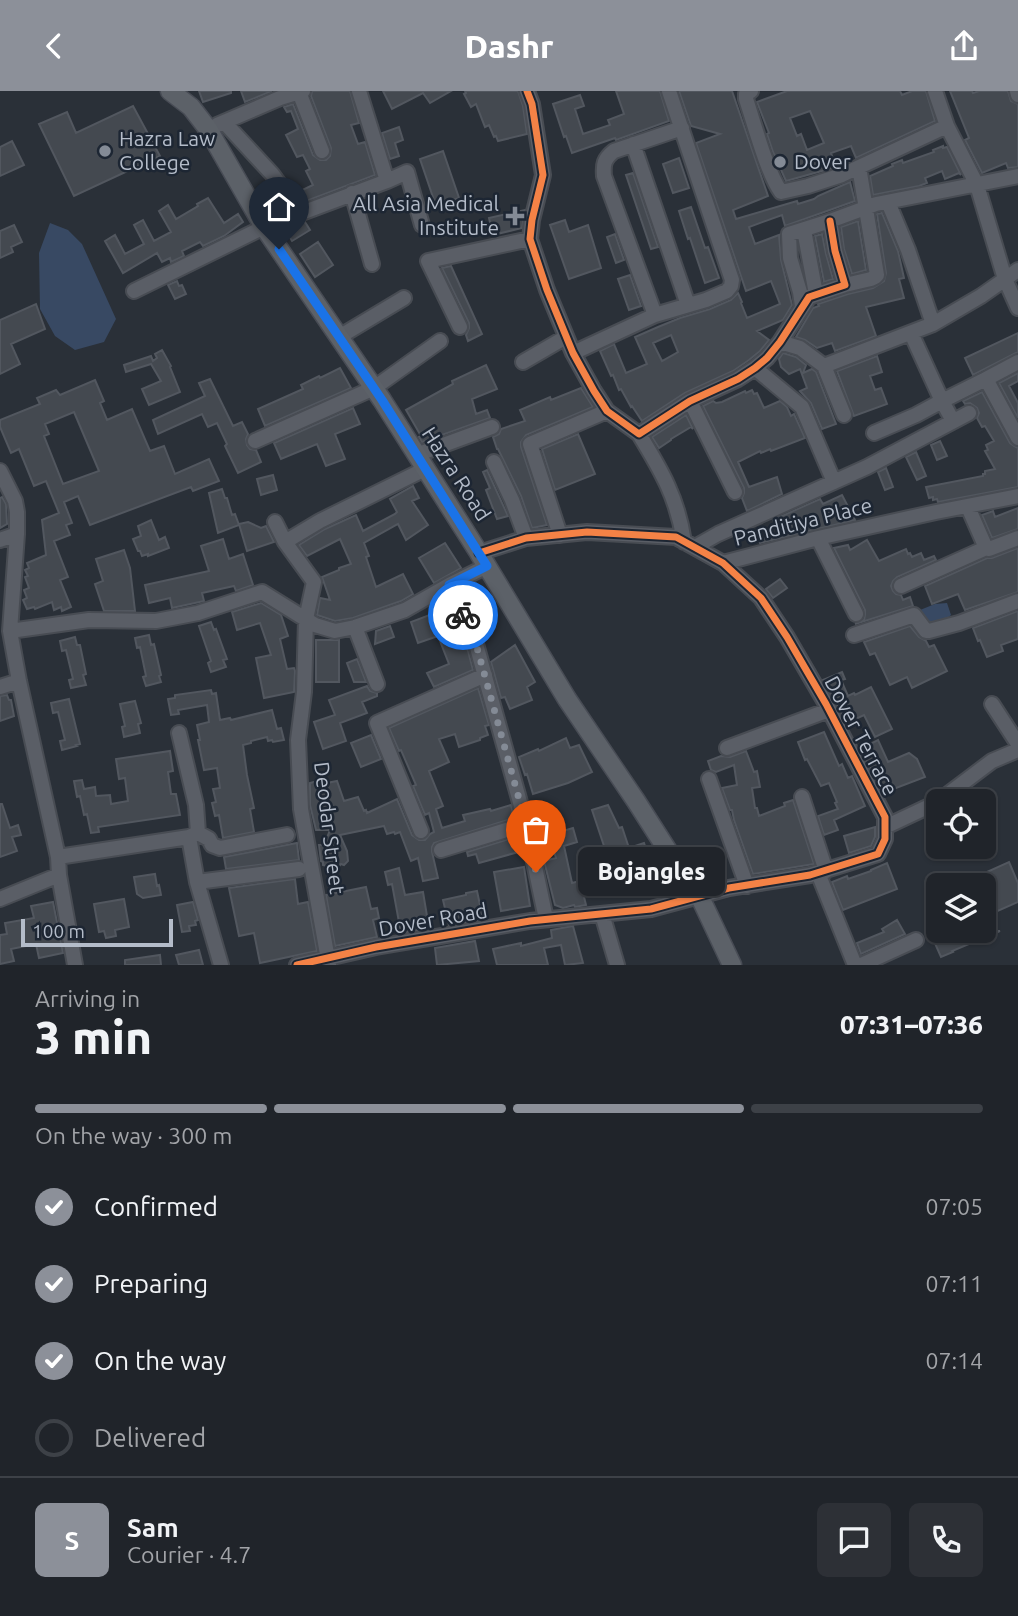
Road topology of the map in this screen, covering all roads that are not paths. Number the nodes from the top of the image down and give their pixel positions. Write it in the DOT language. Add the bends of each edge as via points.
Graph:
graph roads {
  1 [pos="170,91"];
  2 [pos="301,91"];
  3 [pos="359,91"];
  4 [pos="527,91"];
  5 [pos="669,91"];
  6 [pos="751,91"];
  7 [pos="935,91"];
  8 [pos="279,94"];
  9 [pos="189,99"];
  10 [pos="216,125"];
  11 [pos="947,127"];
  12 [pos="682,128"];
  13 [pos="633,144"];
  14 [pos="322,151"];
  15 [pos="859,167"];
  16 [pos="1018,177"];
  17 [pos="387,181"];
  18 [pos="978,185"];
  19 [pos="352,193"];
  20 [pos="888,202"];
  21 [pos="866,206"];
  22 [pos="297,215"];
  23 [pos="830,221"];
  24 [pos="422,225"];
  25 [pos="264,227"];
  26 [pos="804,230"];
  27 [pos="530,239"];
  28 [pos="372,264"];
  29 [pos="1018,270"];
  30 [pos="1005,279"];
  31 [pos="845,285"];
  32 [pos="134,291"];
  33 [pos="816,294"];
  34 [pos="404,298"];
  35 [pos="688,305"];
  36 [pos="802,306"];
  37 [pos="1018,308"];
  38 [pos="655,315"];
  39 [pos="933,324"];
  40 [pos="460,327"];
  41 [pos="911,333"];
  42 [pos="339,337"];
  43 [pos="566,337"];
  44 [pos="440,341"];
  45 [pos="780,342"];
  46 [pos="573,353"];
  47 [pos="523,362"];
  48 [pos="1018,362"];
  49 [pos="824,366"];
  50 [pos="755,367"];
  51 [pos="986,379"];
  52 [pos="374,389"];
  53 [pos="690,401"];
  54 [pos="942,401"];
  55 [pos="607,411"];
  56 [pos="969,413"];
  57 [pos="844,415"];
  58 [pos="953,421"];
  59 [pos="492,427"];
  60 [pos="634,430"];
  61 [pos="874,433"];
  62 [pos="1018,438"];
  63 [pos="255,441"];
  64 [pos="421,462"];
  65 [pos="494,462"];
  66 [pos="2,481"];
  67 [pos="834,482"];
  68 [pos="735,492"];
  69 [pos="1018,496"];
  70 [pos="968,507"];
  71 [pos="275,522"];
  72 [pos="17,534"];
  73 [pos="560,535"];
  74 [pos="526,538"];
  75 [pos="818,538"];
  76 [pos="1018,538"];
  77 [pos="0,540"];
  78 [pos="285,543"];
  79 [pos="689,544"];
  80 [pos="986,548"];
  81 [pos="483,559"];
  82 [pos="723,563"];
  83 [pos="449,585"];
  84 [pos="901,586"];
  85 [pos="7,590"];
  86 [pos="1018,601"];
  87 [pos="856,614"];
  88 [pos="306,619"];
  89 [pos="355,627"];
  90 [pos="10,631"];
  91 [pos="854,635"];
  92 [pos="485,675"];
  93 [pos="19,681"];
  94 [pos="377,684"];
  95 [pos="0,687"];
  96 [pos="992,704"];
  97 [pos="829,710"];
  98 [pos="179,733"];
  99 [pos="1018,744"];
  100 [pos="727,748"];
  101 [pos="1018,750"];
  102 [pos="709,779"];
  103 [pos="955,789"];
  104 [pos="802,797"];
  105 [pos="926,808"];
  106 [pos="526,824"];
  107 [pos="885,827"];
  108 [pos="421,831"];
  109 [pos="193,835"];
  110 [pos="287,835"];
  111 [pos="441,850"];
  112 [pos="58,857"];
  113 [pos="299,869"];
  114 [pos="822,872"];
  115 [pos="59,875"];
  116 [pos="197,882"];
  117 [pos="747,886"];
  118 [pos="699,895"];
  119 [pos="0,899"];
  120 [pos="602,914"];
  121 [pos="546,919"];
  122 [pos="916,940"];
  123 [pos="328,961"];
  124 [pos="75,965"];
  125 [pos="221,965"];
  126 [pos="297,965"];
  127 [pos="617,965"];
  128 [pos="732,965"];
  129 [pos="855,965"];
  130 [pos="861,965"];
  1 -- 9 [label="main road, Hazra Road"];
  2 -- 8 [label="street"];
  2 -- 14 [label="street"];
  3 -- 17 [label="street"];
  4 -- 27 [label="street" via="542,175"];
  5 -- 12 [label="street"];
  6 -- 15 [label="street" via="746,99 781,192"];
  7 -- 11 [label="street"];
  8 -- 10 [label="street"];
  9 -- 10 [label="main road, Hazra Road"];
  10 -- 22 [label="street" via="272,174"];
  10 -- 25 [label="main road, Hazra Road"];
  11 -- 15 [label="street"];
  11 -- 18 [label="street"];
  12 -- 13 [label="street"];
  12 -- 35 [label="street" via="732,279 727,291"];
  13 -- 35 [label="street"];
  13 -- 38 [label="street" via="606,157 604,176"];
  15 -- 21 [label="street"];
  16 -- 18 [label="street"];
  17 -- 19 [label="street"];
  17 -- 24 [label="street" via="407,172"];
  18 -- 20 [label="street"];
  18 -- 30 [label="street"];
  19 -- 22 [label="street"];
  19 -- 28 [label="street"];
  20 -- 21 [label="street"];
  20 -- 39 [label="street"];
  21 -- 23 [label="street"];
  21 -- 31 [label="street" via="877,275"];
  22 -- 25 [label="street"];
  23 -- 26 [label="street"];
  23 -- 31 [label="street"];
  25 -- 32 [label="street"];
  25 -- 42 [label="main road, Hazra Road"];
  26 -- 33 [label="street"];
  26 -- 36 [label="street" via="789,234"];
  27 -- 40 [label="street" via="428,261"];
  27 -- 43 [label="street"];
  29 -- 30 [label="street"];
  30 -- 37 [label="street"];
  30 -- 39 [label="street"];
  31 -- 33 [label="street"];
  33 -- 36 [label="street"];
  34 -- 42 [label="street"];
  35 -- 38 [label="street"];
  36 -- 45 [label="street"];
  38 -- 46 [label="street"];
  39 -- 41 [label="street"];
  41 -- 49 [label="street"];
  41 -- 54 [label="street"];
  42 -- 52 [label="main road, Hazra Road"];
  43 -- 46 [label="street"];
  43 -- 47 [label="street"];
  44 -- 52 [label="street"];
  45 -- 49 [label="street" via="800,348"];
  45 -- 50 [label="street"];
  46 -- 55 [label="street"];
  48 -- 51 [label="street"];
  49 -- 57 [label="street"];
  50 -- 53 [label="street"];
  50 -- 67 [label="street" via="802,407"];
  51 -- 54 [label="street"];
  51 -- 62 [label="street"];
  52 -- 63 [label="street"];
  52 -- 64 [label="main road, Hazra Road"];
  53 -- 60 [label="street"];
  53 -- 68 [label="street"];
  54 -- 58 [label="street"];
  54 -- 61 [label="street"];
  55 -- 60 [label="street"];
  55 -- 73 [label="street" via="530,445"];
  56 -- 58 [label="street"];
  58 -- 67 [label="street"];
  59 -- 64 [label="street"];
  60 -- 79 [label="street" via="666,479"];
  64 -- 78 [label="street"];
  64 -- 81 [label="main road, Hazra Road"];
  65 -- 74 [label="street"];
  66 -- 72 [label="street" via="15,501"];
  67 -- 79 [label="street"];
  69 -- 70 [label="street, Panditiya Place"];
  70 -- 75 [label="street, Panditiya Place"];
  70 -- 80 [label="street"];
  71 -- 78 [label="street, Deodar Street"];
  72 -- 77 [label="street"];
  72 -- 85 [label="street"];
  73 -- 74 [label="street, Panditiya Place"];
  73 -- 79 [label="street, Panditiya Place" via="676,537"];
  74 -- 81 [label="street, Panditiya Place"];
  75 -- 82 [label="street, Panditiya Place"];
  75 -- 87 [label="street"];
  76 -- 80 [label="street"];
  78 -- 88 [label="street, Deodar Street" via="314,582"];
  79 -- 82 [label="street, Panditiya Place"];
  80 -- 84 [label="street"];
  81 -- 83 [label="street"];
  81 -- 118 [label="main road, Hazra Road" via="568,699"];
  82 -- 97 [label="street, Dover Terrace" via="761,598"];
  83 -- 89 [label="street" via="405,610"];
  83 -- 92 [label="street"];
  85 -- 90 [label="street"];
  86 -- 91 [label="street" via="929,631 914,615"];
  88 -- 89 [label="street" via="335,631"];
  88 -- 90 [label="street" via="262,592 156,621 89,620"];
  88 -- 123 [label="street, Deodar Street" via="298,740 301,809"];
  89 -- 94 [label="street"];
  90 -- 93 [label="street"];
  92 -- 106 [label="street"];
  92 -- 108 [label="street" via="377,723"];
  93 -- 95 [label="street"];
  93 -- 112 [label="street"];
  96 -- 99 [label="street"];
  97 -- 100 [label="street"];
  97 -- 107 [label="street, Dover Terrace"];
  98 -- 109 [label="street" via="196,805"];
  101 -- 103 [label="street" via="992,761"];
  102 -- 117 [label="street"];
  104 -- 114 [label="street"];
  105 -- 107 [label="street"];
  106 -- 111 [label="street"];
  106 -- 121 [label="street"];
  107 -- 114 [label="street, Dover Terrace" via="878,854"];
  109 -- 110 [label="street" via="220,848"];
  109 -- 112 [label="street"];
  109 -- 116 [label="street"];
  112 -- 115 [label="street"];
  113 -- 116 [label="street"];
  114 -- 117 [label="street, Dover Terrace"];
  114 -- 129 [label="street"];
  115 -- 119 [label="street"];
  115 -- 124 [label="street"];
  116 -- 125 [label="street"];
  117 -- 118 [label="street, Dover Terrace"];
  118 -- 120 [label="street, Dover Road" via="651,909"];
  118 -- 128 [label="main road, Hazra Road"];
  120 -- 121 [label="street, Dover Road"];
  120 -- 127 [label="street"];
  121 -- 123 [label="street, Dover Road" via="376,947"];
  122 -- 130 [label="street"];
  123 -- 126 [label="street, Dover Road"];
}
